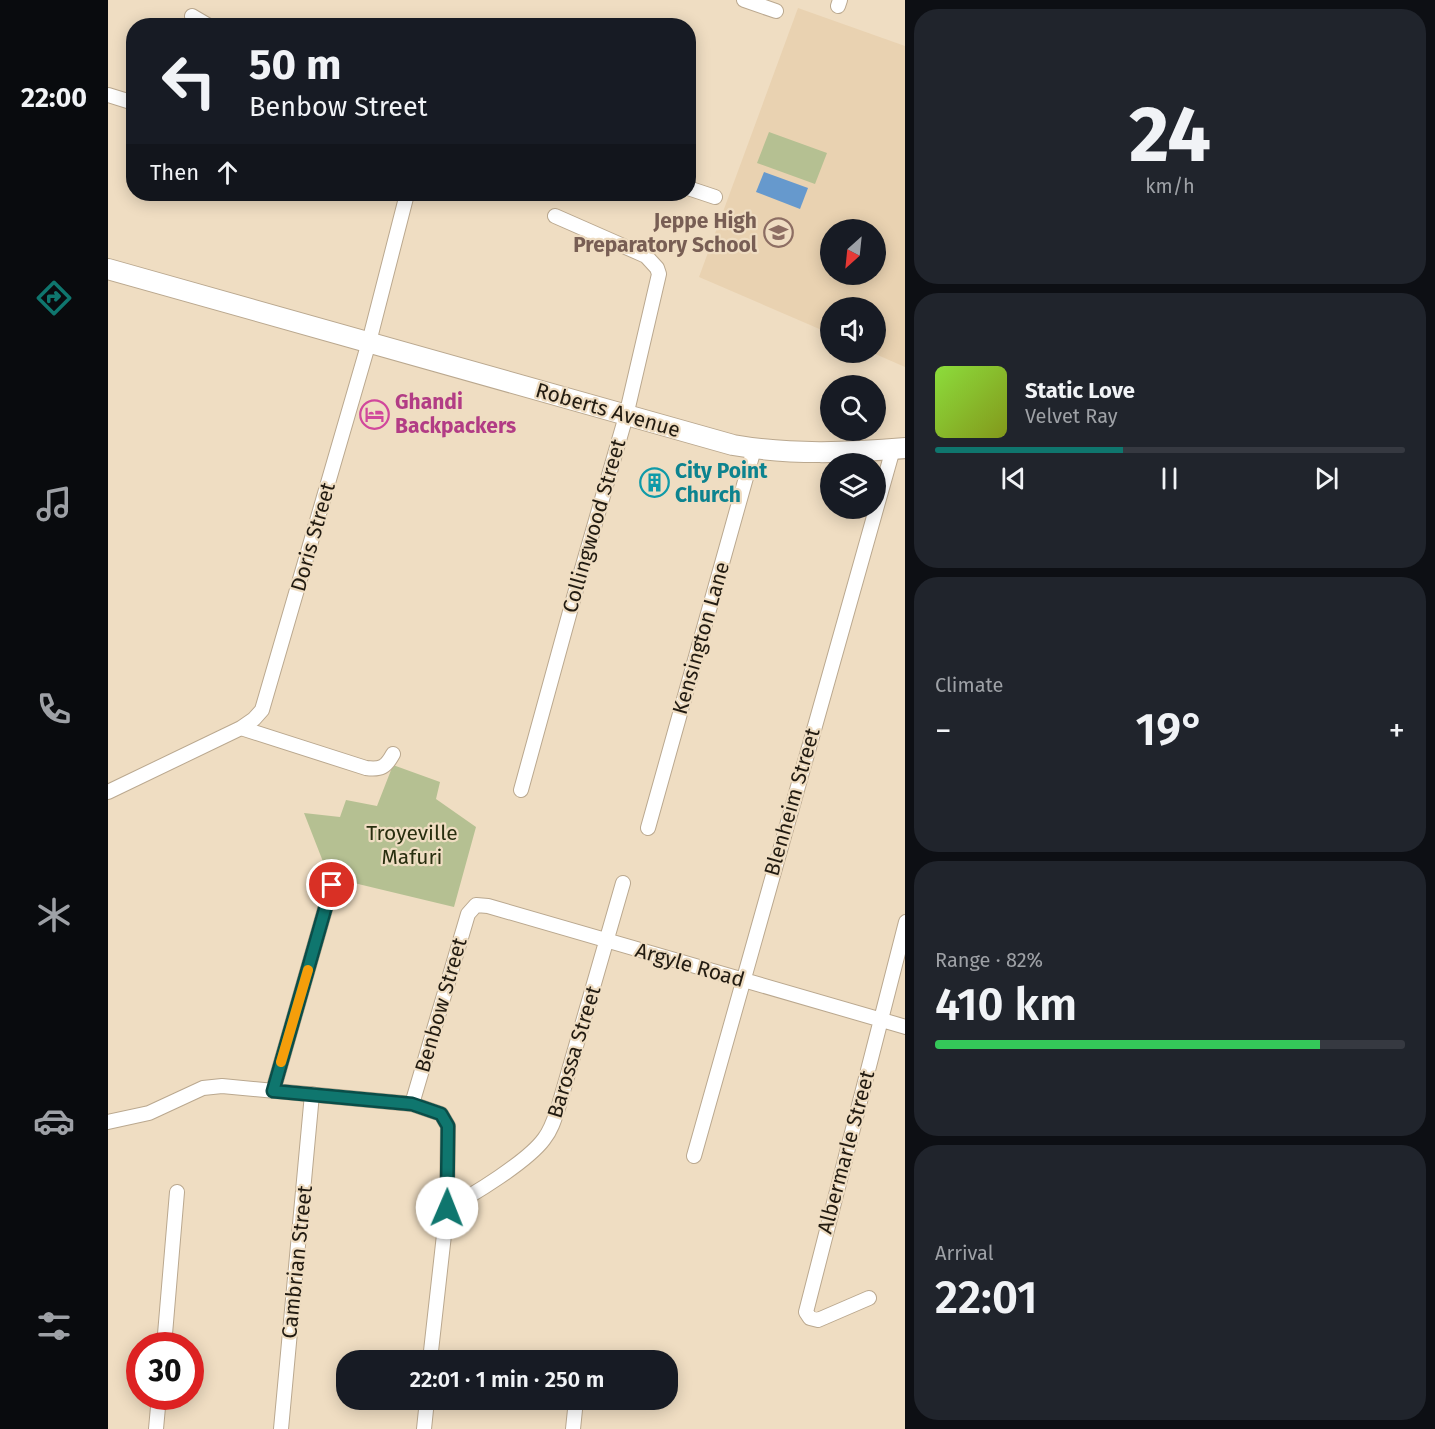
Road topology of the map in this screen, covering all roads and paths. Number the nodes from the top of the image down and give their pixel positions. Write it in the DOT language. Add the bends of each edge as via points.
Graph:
graph roads {
  1 [pos="744,0"];
  2 [pos="776,11"];
  3 [pos="192,16"];
  4 [pos="195,18"];
  5 [pos="108,95"];
  6 [pos="126,101"];
  7 [pos="696,191"];
  8 [pos="715,197"];
  9 [pos="405,201"];
  10 [pos="555,216"];
  11 [pos="109,274"];
  12 [pos="369,342"];
  13 [pos="626,416"];
  14 [pos="754,449"];
  15 [pos="899,449"];
  16 [pos="241,728"];
  17 [pos="393,754"];
  18 [pos="521,790"];
  19 [pos="108,792"];
  20 [pos="648,828"];
  21 [pos="623,883"];
  22 [pos="332,885"];
  23 [pos="499,910"];
  24 [pos="905,926"];
  25 [pos="606,942"];
  26 [pos="743,980"];
  27 [pos="881,1019"];
  28 [pos="905,1027"];
  29 [pos="273,1091"];
  30 [pos="312,1094"];
  31 [pos="412,1104"];
  32 [pos="108,1122"];
  33 [pos="694,1156"];
  34 [pos="177,1192"];
  35 [pos="447,1208"];
  36 [pos="869,1298"];
  37 [pos="165,1332"];
  38 [pos="431,1350"];
  39 [pos="158,1410"];
  40 [pos="426,1410"];
  41 [pos="575,1410"];
  42 [pos="156,1429"];
  43 [pos="280,1429"];
  44 [pos="424,1429"];
  45 [pos="573,1429"];
  1 -- 2 [label="street"];
  3 -- 4 [label="street"];
  5 -- 6 [label="street"];
  7 -- 8 [label="street"];
  9 -- 12 [label="street, Doris Street"];
  10 -- 13 [label="street, Collingwood Street" via="646,256 657,268 659,274"];
  11 -- 12 [label="main road, Roberts Avenue"];
  12 -- 13 [label="main road, Roberts Avenue"];
  12 -- 16 [label="street, Doris Street" via="270,688 262,711"];
  13 -- 14 [label="main road, Roberts Avenue"];
  13 -- 18 [label="street, Collingwood Street"];
  14 -- 15 [label="main road, Roberts Avenue"];
  14 -- 20 [label="street, Kensington Lane"];
  15 -- 26 [label="street, Blenheim Street"];
  16 -- 17 [label="street" via="366,768 380,769"];
  16 -- 19 [label="street, Doris Street"];
  21 -- 25 [label="street, Barossa Street"];
  22 -- 29 [label="street"];
  23 -- 25 [label="street, Argyle Road"];
  23 -- 31 [label="street, Benbow Street" via="476,905 468,914"];
  24 -- 27 [label="street, Albermarle Street"];
  25 -- 26 [label="street, Argyle Road"];
  25 -- 35 [label="street, Barossa Street" via="549,1131 525,1158"];
  26 -- 27 [label="street, Argyle Road"];
  26 -- 33 [label="street, Blenheim Street"];
  27 -- 28 [label="street, Argyle Road"];
  27 -- 36 [label="street, Albermarle Street" via="806,1312 818,1320"];
  29 -- 30 [label="street"];
  29 -- 32 [label="street" via="203,1088 149,1113"];
  30 -- 31 [label="street"];
  30 -- 43 [label="street, Cambrian Street"];
  31 -- 35 [label="street" via="441,1114 448,1126"];
  34 -- 37 [label="street"];
  35 -- 38 [label="street"];
  39 -- 42 [label="street"];
  40 -- 44 [label="street"];
  41 -- 45 [label="street"];
}
